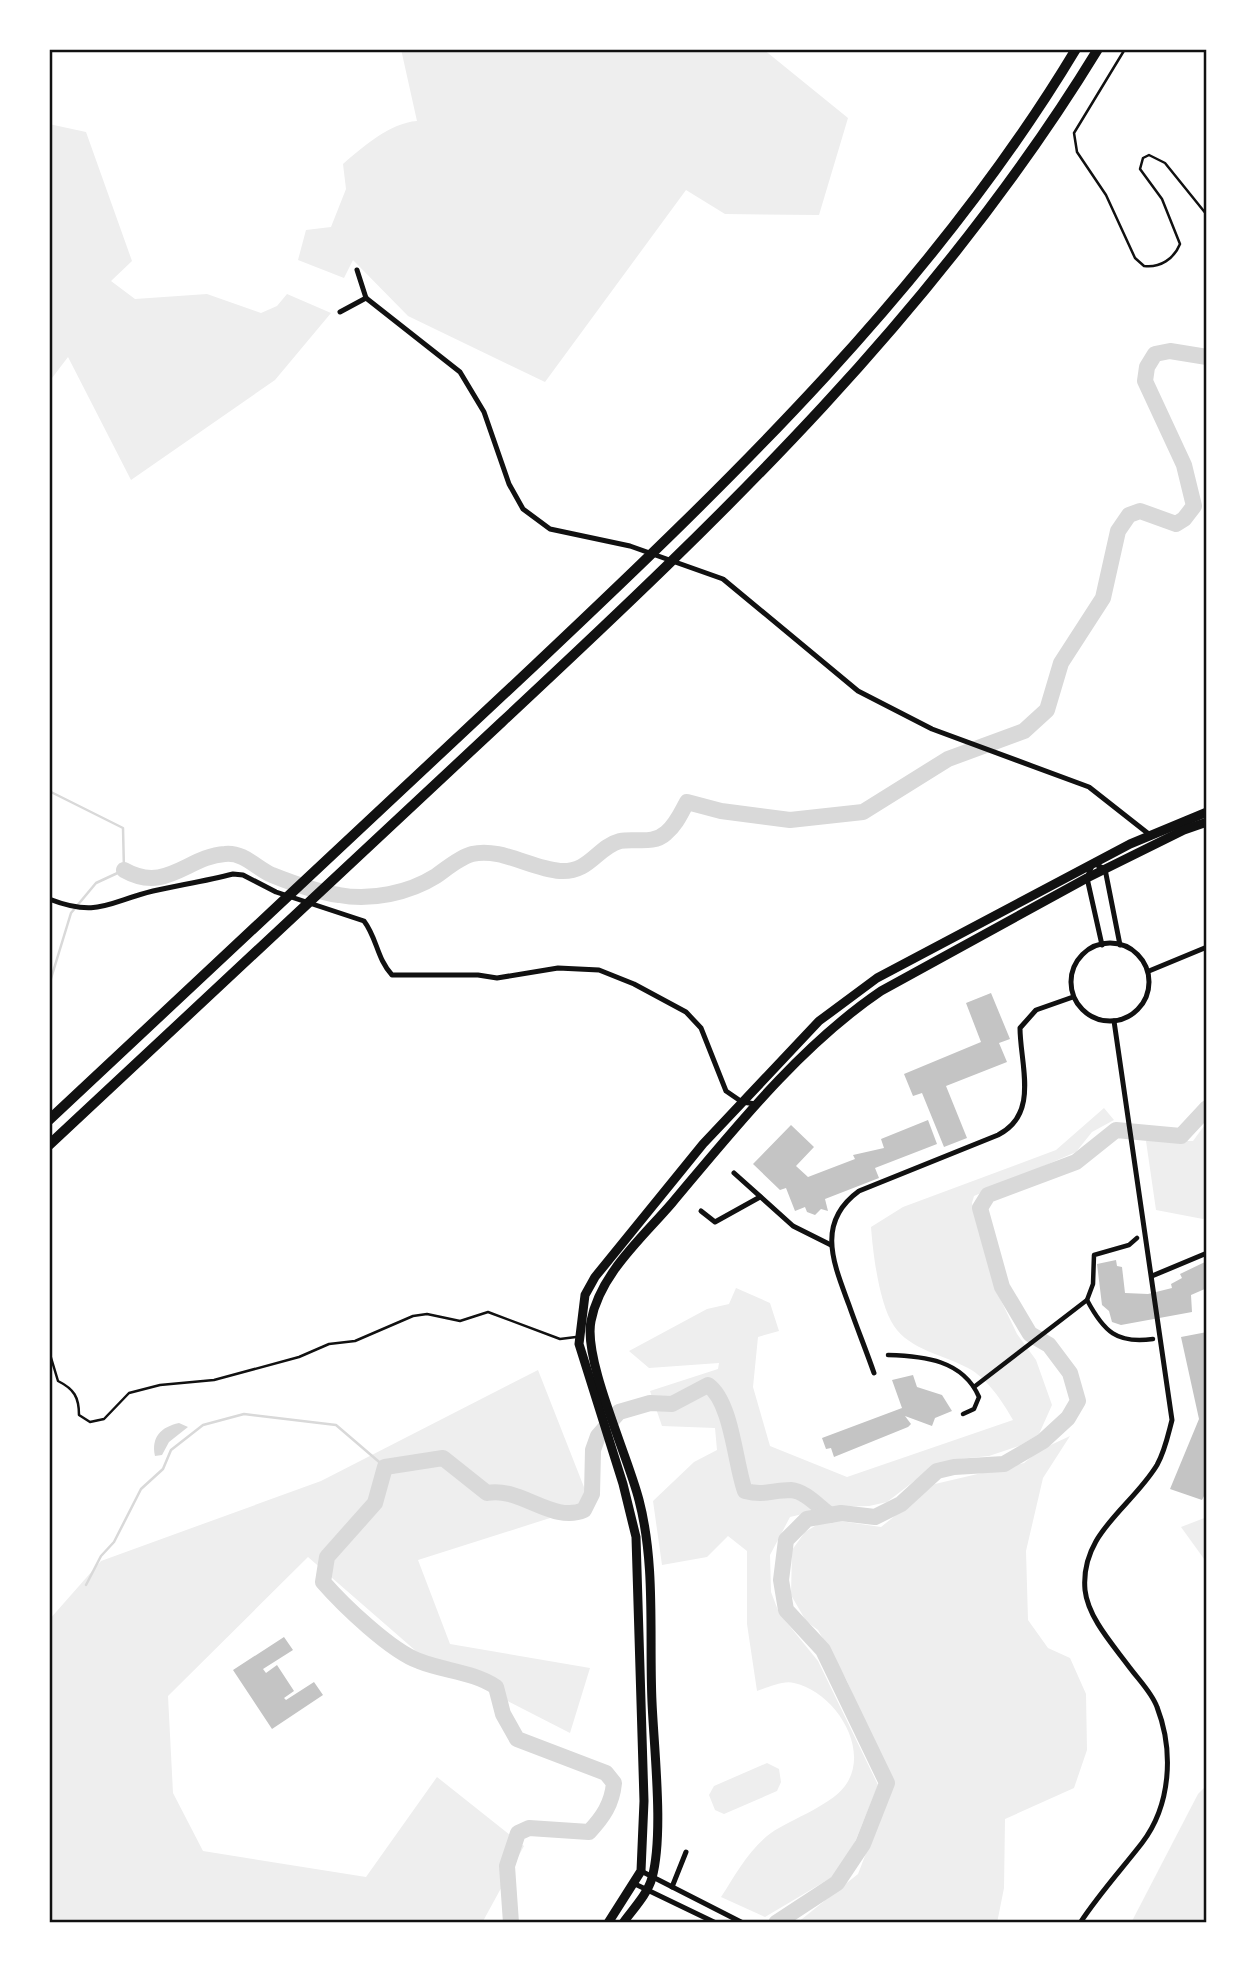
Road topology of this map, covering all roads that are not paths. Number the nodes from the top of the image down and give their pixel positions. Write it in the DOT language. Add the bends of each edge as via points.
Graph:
graph roads {
  1 [pos="1076,49"];
  2 [pos="1098,49"];
  3 [pos="1125,49"];
  4 [pos="1207,215"];
  5 [pos="357,270"];
  6 [pos="366,298"];
  7 [pos="340,312"];
  8 [pos="1207,813"];
  9 [pos="1207,822"];
  10 [pos="1152,839"];
  11 [pos="1093,863"];
  12 [pos="1105,869"];
  13 [pos="1087,878"];
  14 [pos="49,899"];
  15 [pos="1102,945"];
  16 [pos="1120,945"];
  17 [pos="1207,947"];
  18 [pos="1149,971"];
  19 [pos="1073,996"];
  20 [pos="1114,1021"];
  21 [pos="738,1100"];
  22 [pos="759,1104"];
  23 [pos="49,1120"];
  24 [pos="49,1145"];
  25 [pos="734,1173"];
  26 [pos="760,1196"];
  27 [pos="701,1211"];
  28 [pos="1137,1238"];
  29 [pos="831,1245"];
  30 [pos="1207,1253"];
  31 [pos="1152,1276"];
  32 [pos="1087,1300"];
  33 [pos="590,1336"];
  34 [pos="578,1337"];
  35 [pos="1153,1339"];
  36 [pos="49,1351"];
  37 [pos="888,1355"];
  38 [pos="874,1373"];
  39 [pos="974,1387"];
  40 [pos="963,1414"];
  41 [pos="686,1852"];
  42 [pos="641,1871"];
  43 [pos="652,1877"];
  44 [pos="635,1884"];
  45 [pos="672,1887"];
  46 [pos="648,1890"];
  47 [pos="608,1923"];
  48 [pos="623,1923"];
  49 [pos="716,1923"];
  50 [pos="743,1923"];
  51 [pos="1080,1923"];
  1 -- 23 [label="highway" via="985,184 908,282 680,528"];
  2 -- 24 [label="highway" via="1004,193 928,290 812,419 655,579"];
  3 -- 4 [label="lane" via="1074,133 1077,152 1106,195 1135,258 1144,266 1170,259 1180,244 1162,199 1140,169 1143,158 1149,155 1165,163"];
  5 -- 6 [label="street"];
  6 -- 7 [label="street"];
  6 -- 10 [label="street" via="460,372 484,412 523,509 550,529 630,546 723,579 858,691 932,729 1089,788"];
  8 -- 10 [label="main road"];
  9 -- 10 [label="main road"];
  10 -- 11 [label="main road"];
  10 -- 12 [label="main road"];
  11 -- 12 [label="street"];
  11 -- 13 [label="street"];
  11 -- 21 [label="main road" via="847,998"];
  12 -- 13 [label="main road"];
  12 -- 16 [label="street"];
  13 -- 15 [label="street"];
  13 -- 22 [label="main road" via="856,1007"];
  14 -- 21 [label="street" via="100,909 233,874 364,921 378,956 392,975 497,978 558,968 599,970 686,1012 701,1028 720,1082"];
  15 -- 16 [label="street"];
  15 -- 19 [label="street" via="1077,961"];
  16 -- 18 [label="street" via="1140,958"];
  17 -- 18 [label="street"];
  18 -- 20 [label="street" via="1143,1003 1126,1018"];
  19 -- 20 [label="street" via="1090,1016"];
  19 -- 29 [label="street" via="1036,1010 1020,1028 1026,1084 1024,1104 1014,1124 998,1135 859,1191 840,1211"];
  20 -- 31 [label="street"];
  21 -- 22 [label="street"];
  21 -- 34 [label="main road" via="595,1276 586,1295"];
  22 -- 33 [label="main road" via="614,1271 599,1294"];
  25 -- 26 [label="street"];
  26 -- 27 [label="street" via="715,1222"];
  26 -- 29 [label="street" via="793,1226"];
  28 -- 32 [label="street" via="1129,1245 1094,1255"];
  29 -- 38 [label="street"];
  30 -- 31 [label="street"];
  31 -- 51 [label="street" via="1172,1420 1167,1444 1156,1466 1100,1530 1087,1564 1085,1592 1100,1626 1157,1704 1168,1747 1165,1794 1143,1841"];
  32 -- 35 [label="street" via="1114,1335 1127,1342"];
  32 -- 39 [label="street"];
  33 -- 34 [label="lane"];
  33 -- 43 [label="main road" via="647,1531 656,1799"];
  34 -- 36 [label="lane" via="561,1339 488,1312 460,1321 413,1316 355,1341 328,1343 299,1357 214,1380 129,1393 104,1419 90,1422 79,1415 79,1401 72,1388 58,1381"];
  34 -- 42 [label="main road" via="636,1538 644,1813"];
  37 -- 39 [label="street" via="929,1358 956,1368"];
  39 -- 40 [label="street" via="979,1397 974,1409"];
  41 -- 45 [label="street"];
  42 -- 43 [label="street"];
  42 -- 44 [label="main road"];
  43 -- 45 [label="street"];
  43 -- 46 [label="main road"];
  44 -- 46 [label="street"];
  44 -- 47 [label="main road"];
  45 -- 50 [label="street"];
  46 -- 48 [label="main road"];
  46 -- 49 [label="street"];
}
